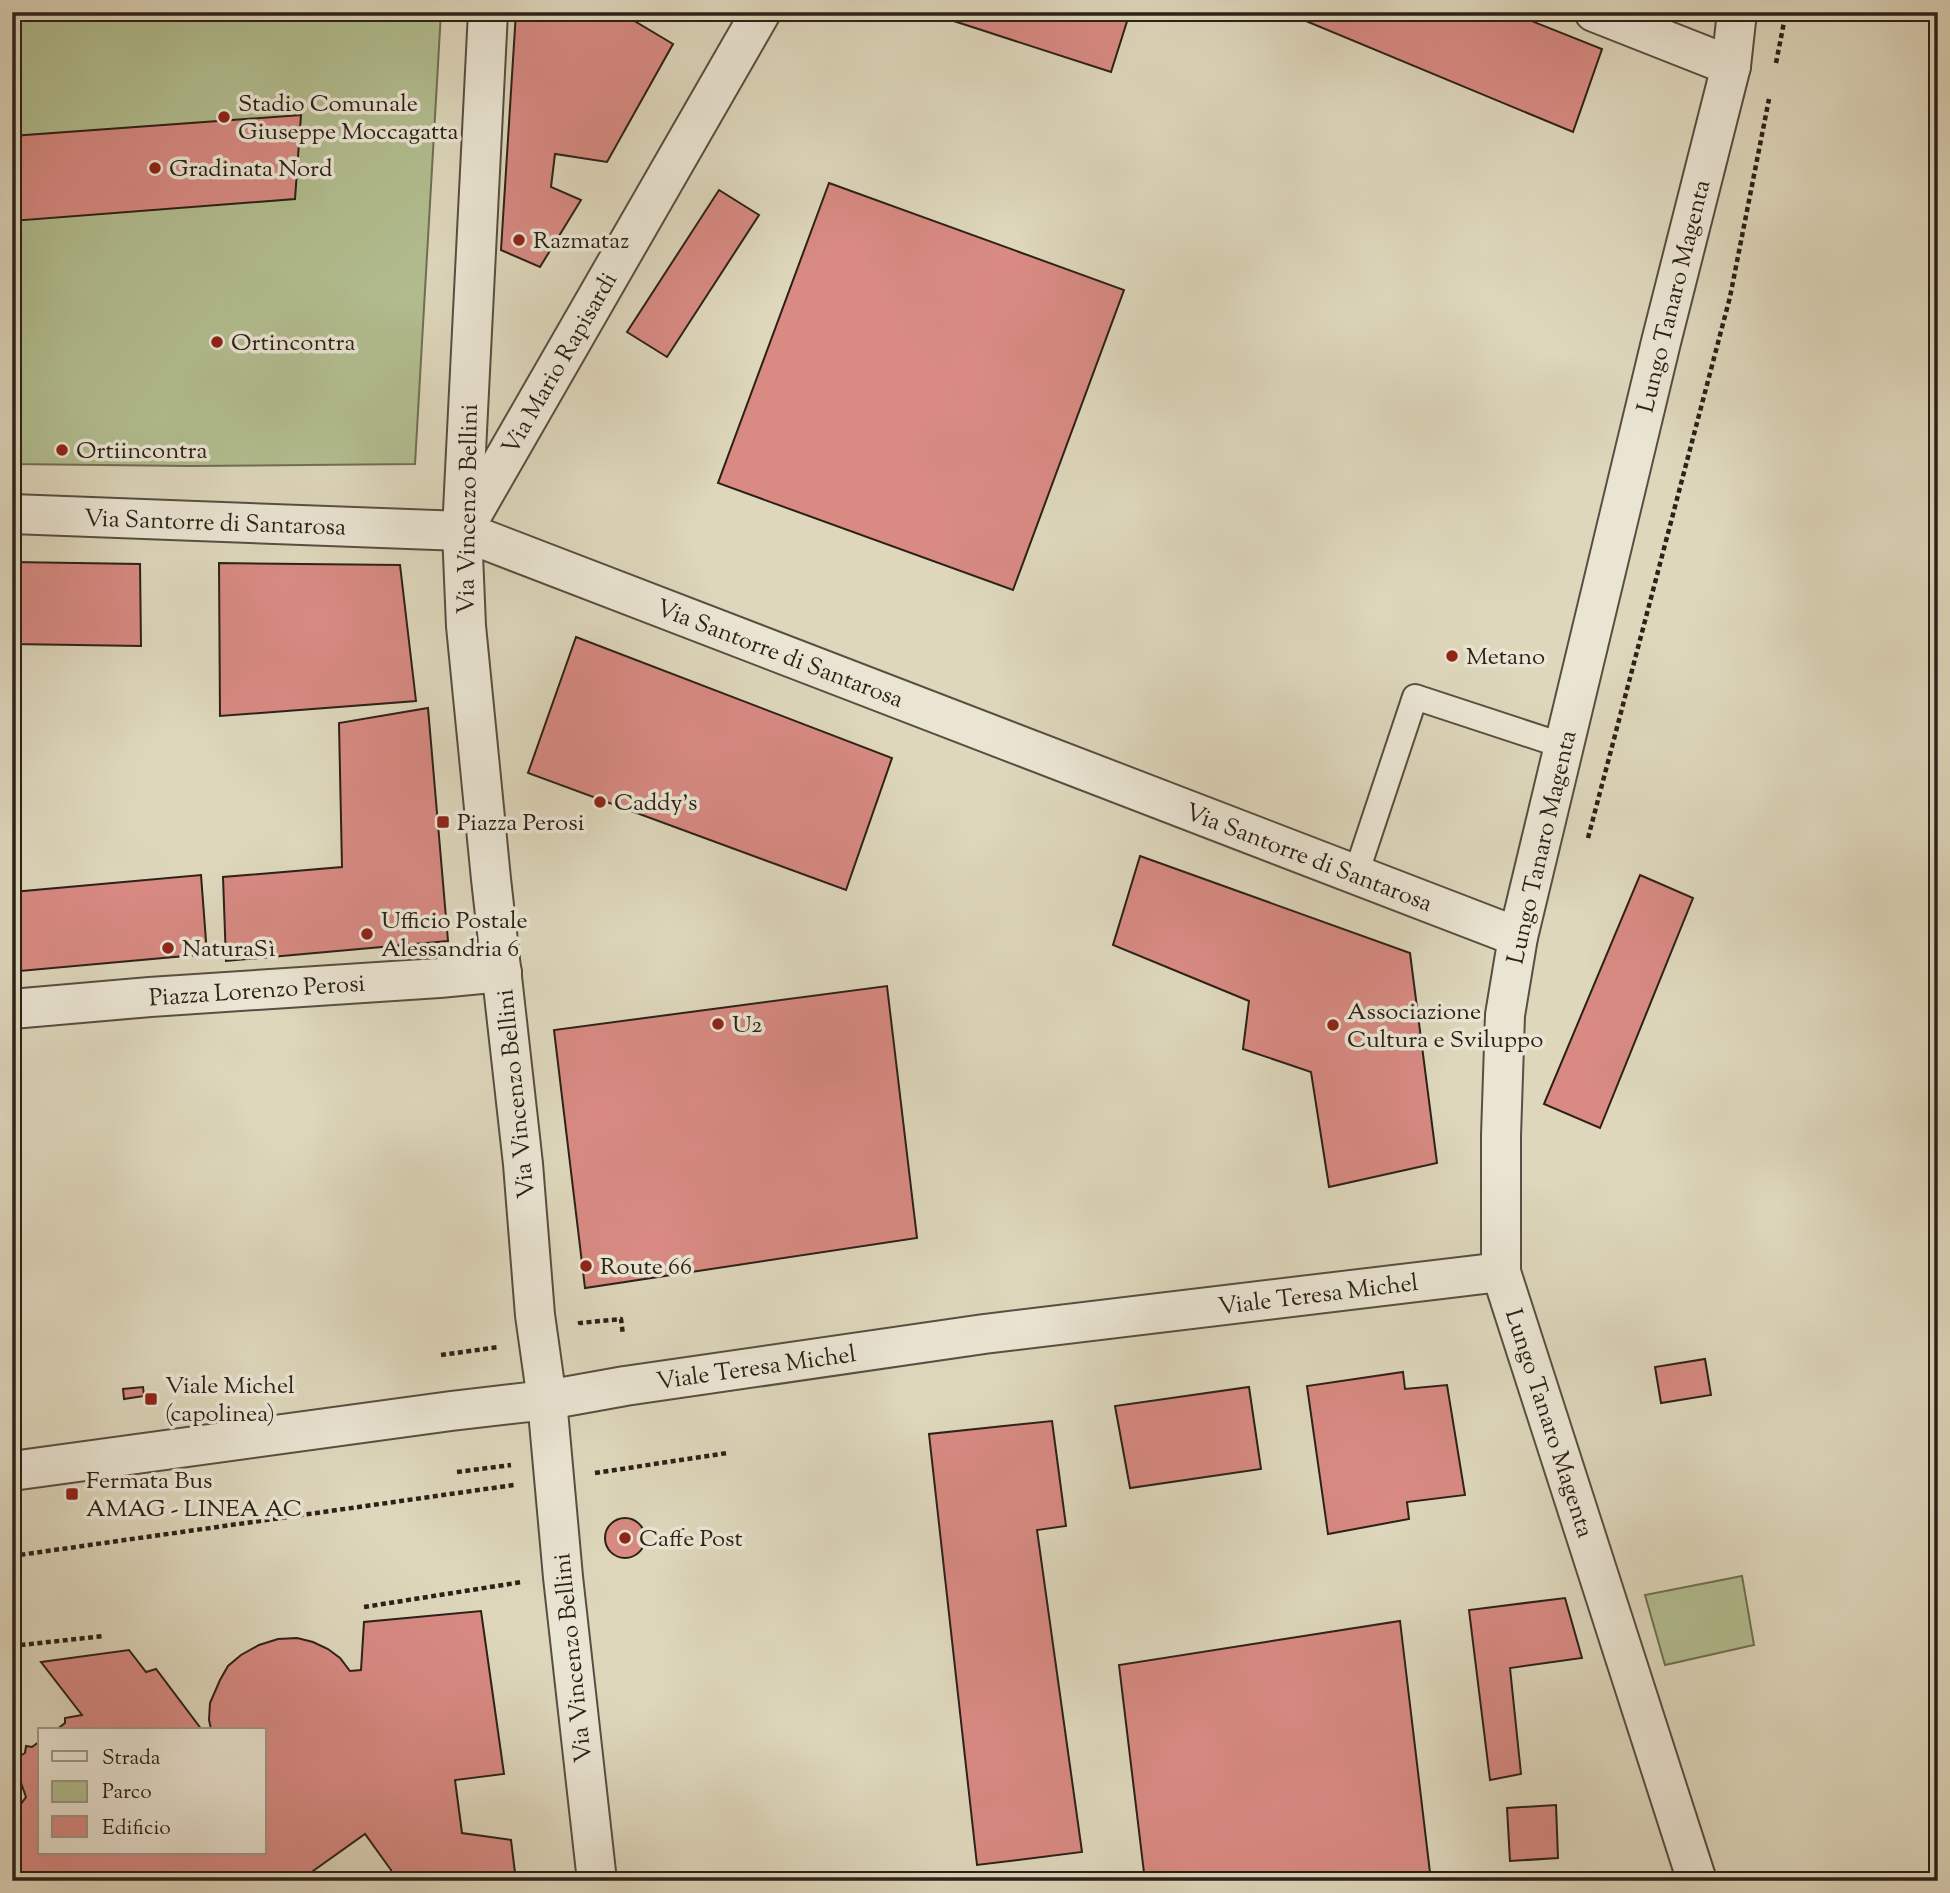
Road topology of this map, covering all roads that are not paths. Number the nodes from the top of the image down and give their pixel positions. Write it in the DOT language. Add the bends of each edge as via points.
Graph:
graph roads {
  1 [pos="488,12"];
  2 [pos="761,12"];
  3 [pos="1594,12"];
  4 [pos="1737,12"];
  5 [pos="1731,66"];
  6 [pos="12,514"];
  7 [pos="462,531"];
  8 [pos="1564,746"];
  9 [pos="1356,874"];
  10 [pos="1518,937"];
  11 [pos="502,972"];
  12 [pos="12,1009"];
  13 [pos="1501,1272"];
  14 [pos="547,1400"];
  15 [pos="12,1471"];
  16 [pos="597,1881"];
  17 [pos="1697,1881"];
  1 -- 7 [label="street, Via Vincenzo Bellini"];
  2 -- 7 [label="street, Via Mario Rapisardi"];
  3 -- 5 [label="street"];
  4 -- 5 [label="street, Lungo Tanaro Magenta"];
  5 -- 8 [label="street, Lungo Tanaro Magenta"];
  6 -- 7 [label="street, Via Santorre di Santarosa"];
  7 -- 9 [label="street, Via Santorre di Santarosa"];
  7 -- 11 [label="street, Via Vincenzo Bellini" via="466,626"];
  8 -- 9 [label="lane" via="1415,697"];
  8 -- 10 [label="street, Lungo Tanaro Magenta"];
  9 -- 10 [label="street, Via Santorre di Santarosa"];
  10 -- 13 [label="street, Lungo Tanaro Magenta" via="1505,1014"];
  11 -- 12 [label="street, Piazza Lorenzo Perosi"];
  11 -- 14 [label="street, Via Vincenzo Bellini"];
  13 -- 14 [label="street, Viale Teresa Michel" via="984,1334"];
  13 -- 17 [label="street, Lungo Tanaro Magenta"];
  14 -- 15 [label="street, Viale Teresa Michel"];
  14 -- 16 [label="street, Via Vincenzo Bellini"];
}
